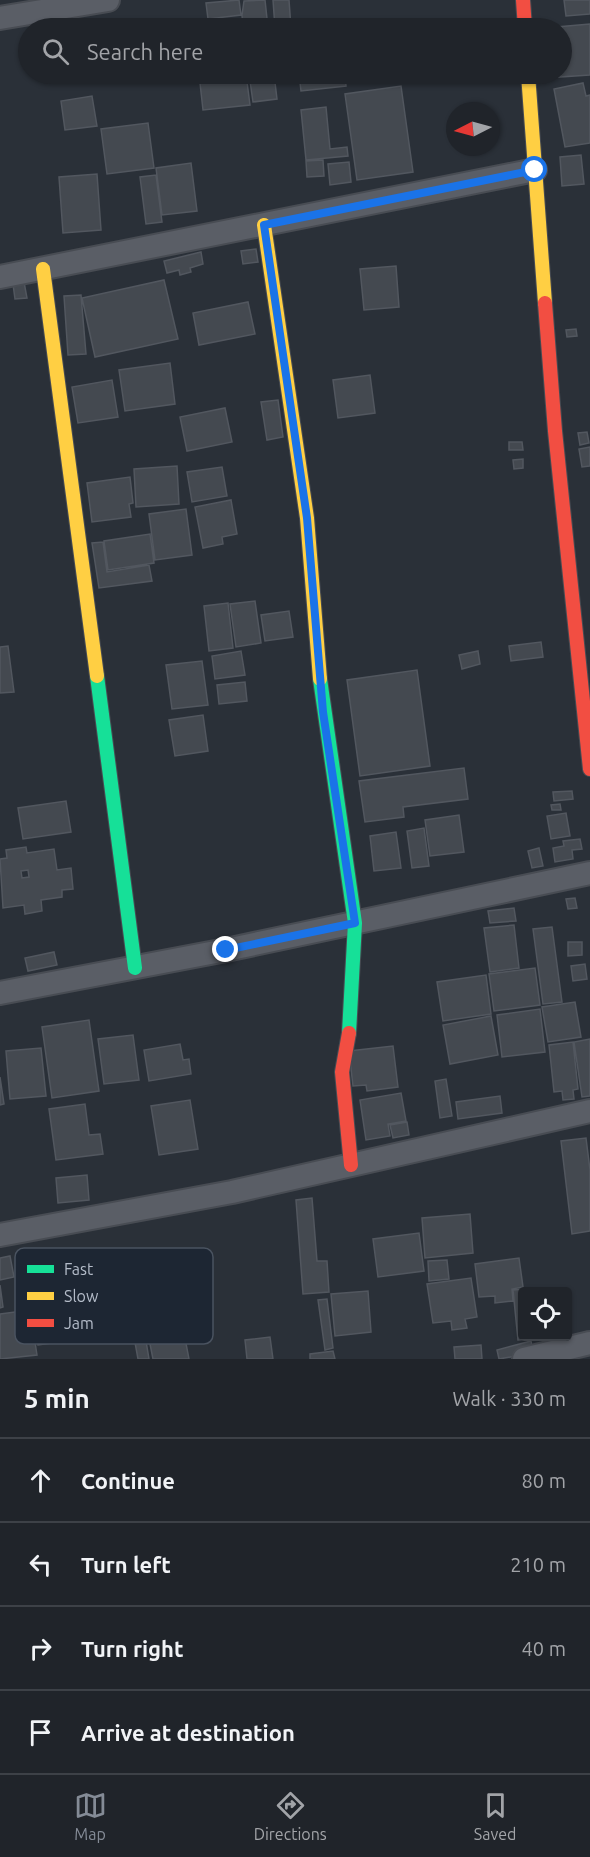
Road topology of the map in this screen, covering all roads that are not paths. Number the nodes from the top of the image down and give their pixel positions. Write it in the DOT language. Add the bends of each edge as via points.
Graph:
graph roads {
  1 [pos="108,0"];
  2 [pos="523,0"];
  3 [pos="0,18"];
  4 [pos="524,18"];
  5 [pos="529,84"];
  6 [pos="535,170"];
  7 [pos="264,225"];
  8 [pos="43,269"];
  9 [pos="0,278"];
  10 [pos="590,769"];
  11 [pos="590,873"];
  12 [pos="355,923"];
  13 [pos="135,968"];
  14 [pos="0,993"];
  15 [pos="590,1111"];
  16 [pos="351,1165"];
  17 [pos="0,1234"];
  18 [pos="590,1343"];
  19 [pos="524,1359"];
  1 -- 3 [label="street"];
  2 -- 4 [label="street"];
  5 -- 6 [label="street"];
  6 -- 7 [label="street"];
  6 -- 10 [label="street" via="555,431"];
  7 -- 8 [label="street"];
  7 -- 12 [label="street" via="307,518 323,712"];
  8 -- 9 [label="street"];
  8 -- 13 [label="street"];
  11 -- 12 [label="street"];
  12 -- 13 [label="street"];
  12 -- 16 [label="street" via="349,1030 342,1072"];
  13 -- 14 [label="street"];
  15 -- 16 [label="street"];
  16 -- 17 [label="street" via="232,1192"];
  18 -- 19 [label="street"];
}
